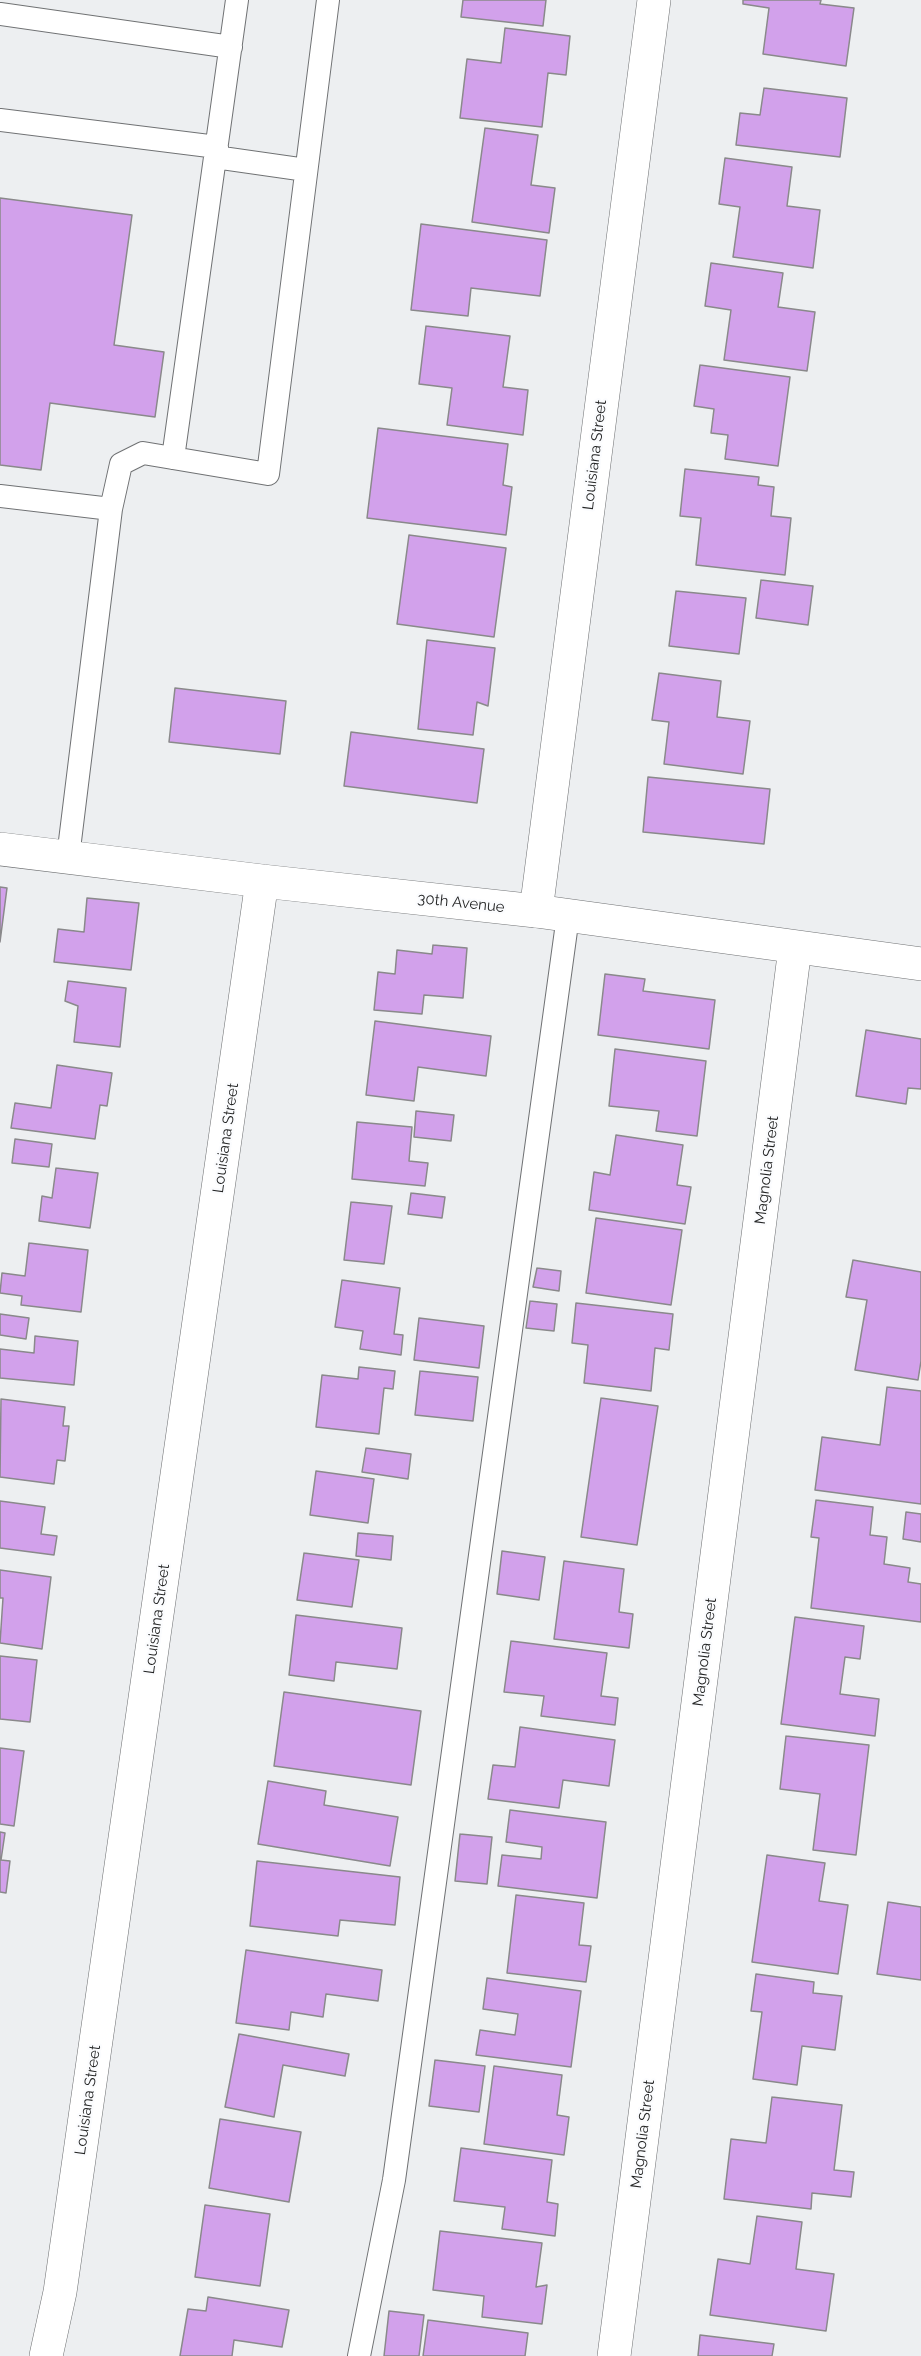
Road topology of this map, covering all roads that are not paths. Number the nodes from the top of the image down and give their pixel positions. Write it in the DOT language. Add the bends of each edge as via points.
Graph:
graph roads {
  1 [pos="237,0"];
  2 [pos="328,0"];
  3 [pos="654,0"];
  4 [pos="0,14"];
  5 [pos="231,46"];
  6 [pos="0,120"];
  7 [pos="216,152"];
  8 [pos="306,170"];
  9 [pos="173,458"];
  10 [pos="0,496"];
  11 [pos="111,508"];
  12 [pos="0,849"];
  13 [pos="68,857"];
  14 [pos="262,881"];
  15 [pos="552,913"];
  16 [pos="795,948"];
  17 [pos="921,964"];
  18 [pos="46,2356"];
  19 [pos="359,2356"];
  20 [pos="614,2356"];
  1 -- 5 [label="lane"];
  2 -- 8 [label="lane"];
  3 -- 15 [label="street, Louisiana Street"];
  4 -- 5 [label="lane"];
  5 -- 7 [label="lane"];
  6 -- 7 [label="lane"];
  7 -- 8 [label="lane"];
  7 -- 9 [label="lane"];
  8 -- 9 [label="lane" via="268,474"];
  9 -- 11 [label="lane" via="143,453 121,464"];
  10 -- 11 [label="lane"];
  11 -- 13 [label="lane"];
  12 -- 13 [label="street, 30th Avenue"];
  13 -- 14 [label="street, 30th Avenue"];
  14 -- 15 [label="street, 30th Avenue"];
  14 -- 18 [label="street, Louisiana Street" via="60,2292"];
  15 -- 16 [label="street, 30th Avenue"];
  15 -- 19 [label="lane" via="394,2180"];
  16 -- 17 [label="street, 30th Avenue"];
  16 -- 20 [label="street, Magnolia Street"];
}
